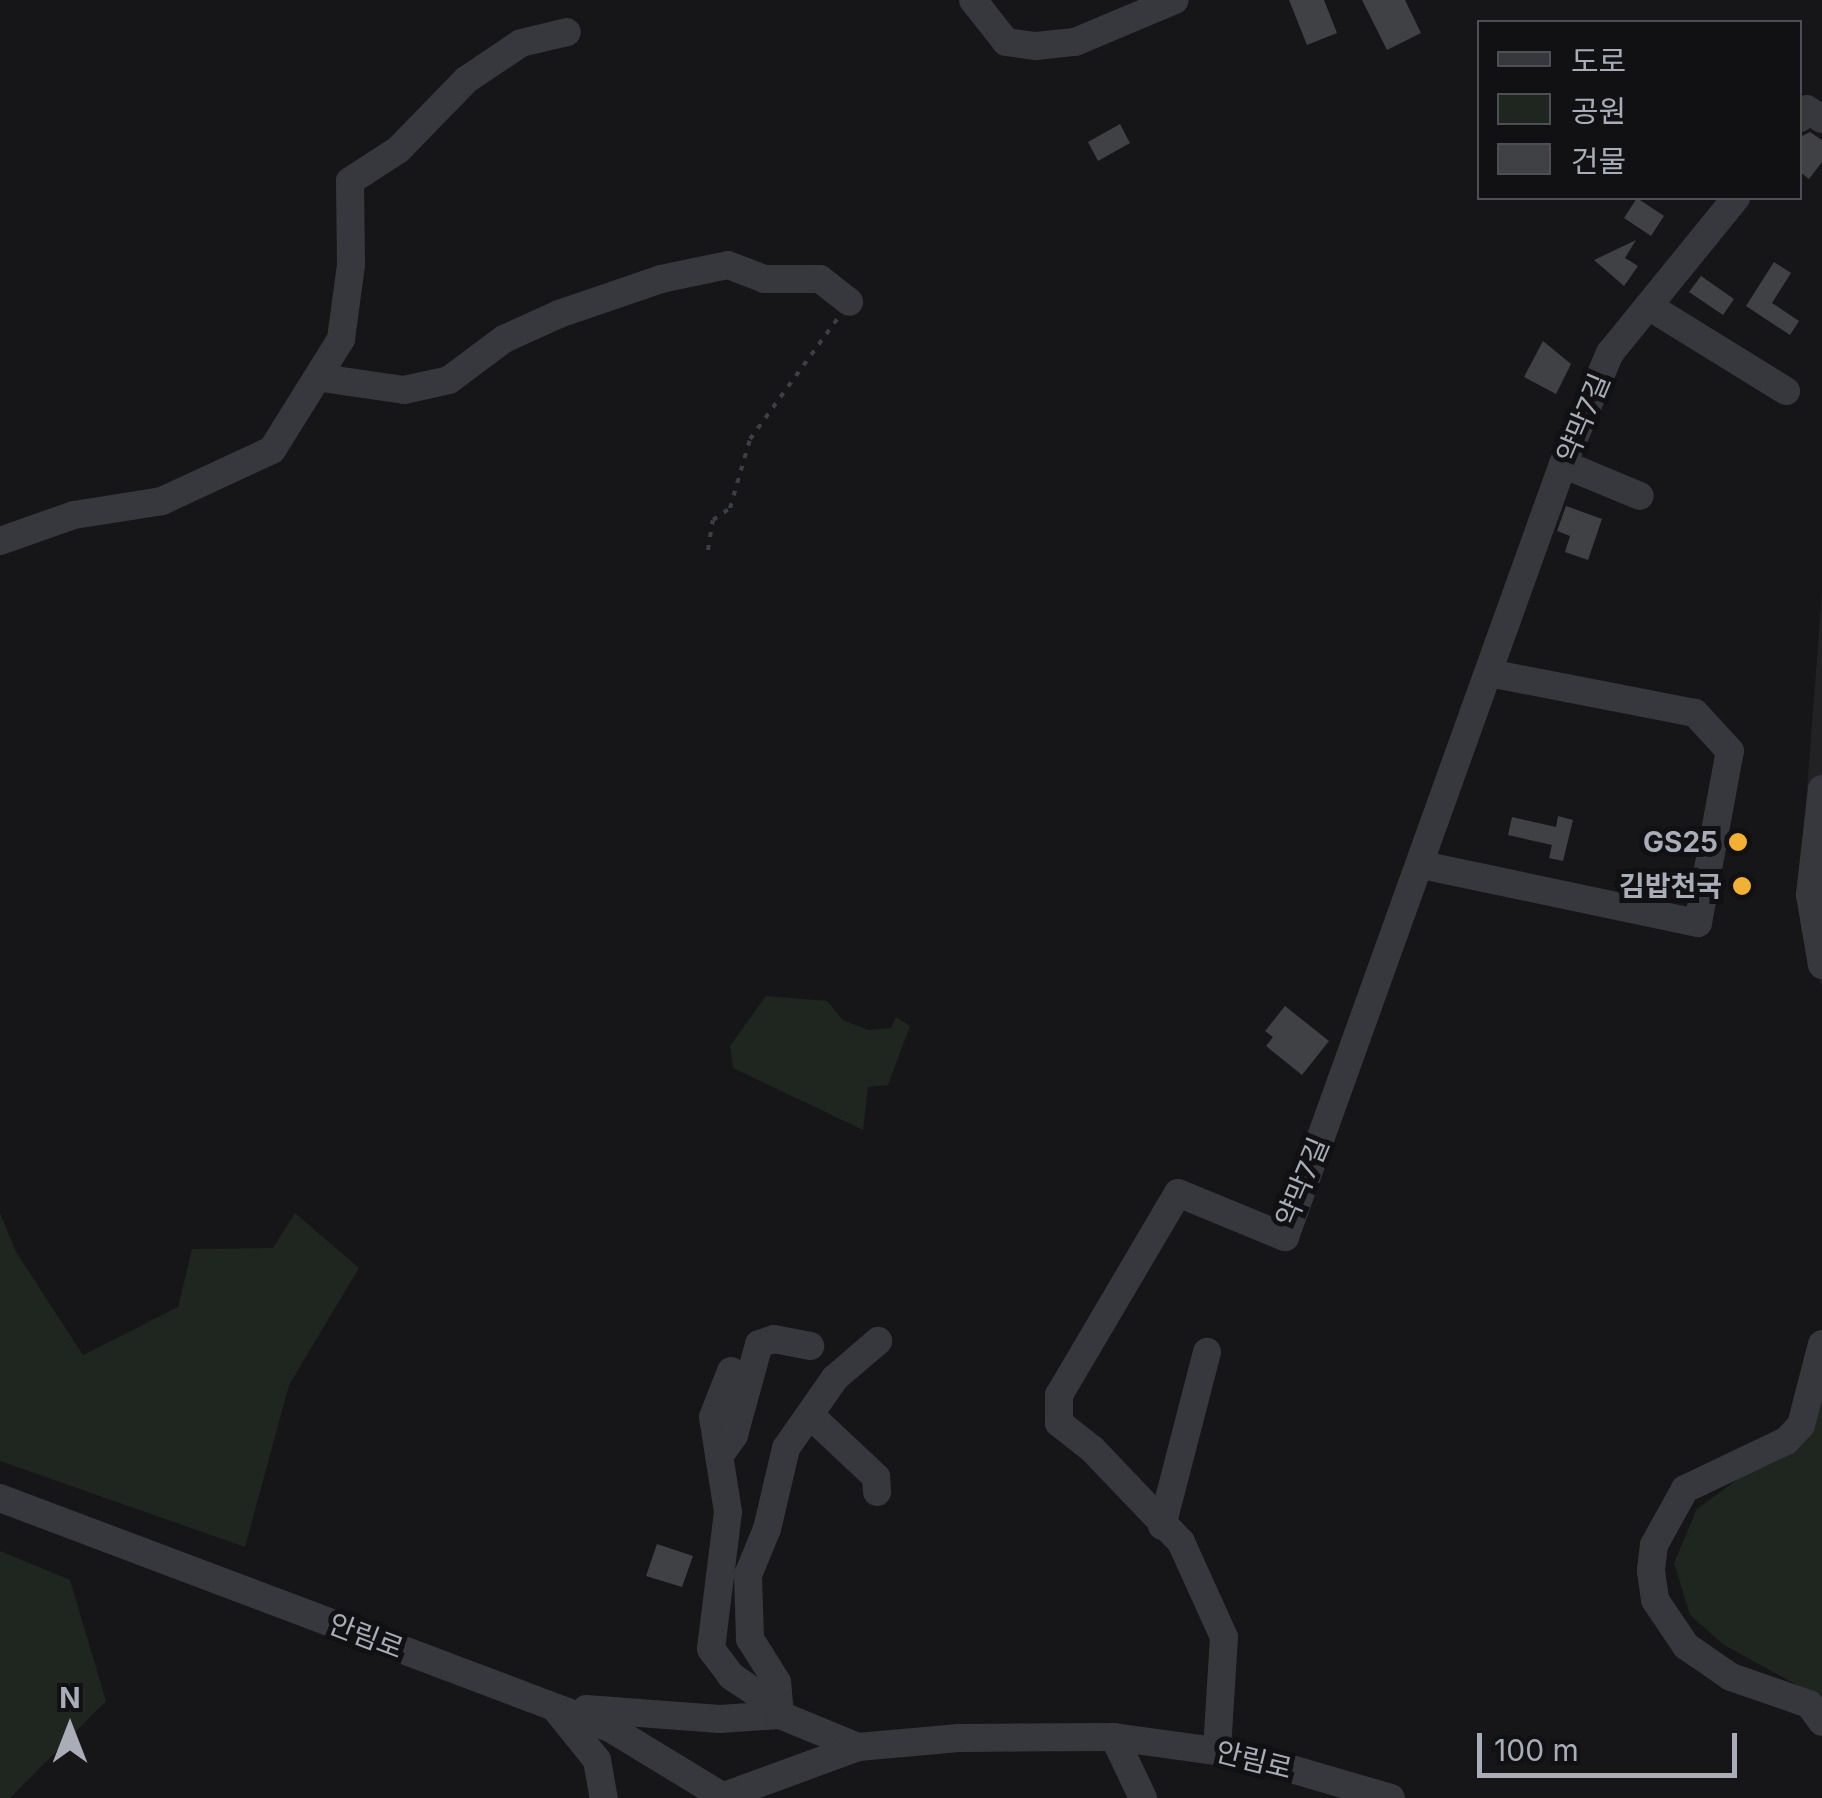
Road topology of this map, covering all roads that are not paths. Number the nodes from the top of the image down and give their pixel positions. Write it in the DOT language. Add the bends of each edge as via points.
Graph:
graph roads {
  1 [pos="973,0"];
  2 [pos="1175,0"];
  3 [pos="568,32"];
  4 [pos="1802,115"];
  5 [pos="1822,120"];
  6 [pos="1734,200"];
  7 [pos="849,302"];
  8 [pos="1650,307"];
  9 [pos="322,378"];
  10 [pos="1786,391"];
  11 [pos="1562,464"];
  12 [pos="1640,496"];
  13 [pos="0,540"];
  14 [pos="1489,673"];
  15 [pos="1822,789"];
  16 [pos="1422,865"];
  17 [pos="1817,875"];
  18 [pos="1821,953"];
  19 [pos="878,1341"];
  20 [pos="1822,1344"];
  21 [pos="810,1346"];
  22 [pos="1207,1352"];
  23 [pos="731,1371"];
  24 [pos="810,1414"];
  25 [pos="719,1456"];
  26 [pos="878,1492"];
  27 [pos="0,1498"];
  28 [pos="1162,1526"];
  29 [pos="554,1707"];
  30 [pos="779,1712"];
  31 [pos="1822,1722"];
  32 [pos="1114,1737"];
  33 [pos="858,1747"];
  34 [pos="1217,1749"];
  35 [pos="721,1797"];
  36 [pos="604,1798"];
  37 [pos="1143,1798"];
  38 [pos="1390,1798"];
  1 -- 2 [label="street" via="1006,42 1036,46 1075,42"];
  3 -- 9 [label="street" via="522,43 466,80 398,150 350,181 351,264 342,338"];
  4 -- 5 [label="street" via="1807,109"];
  6 -- 8 [label="street, 약막7길"];
  7 -- 9 [label="street" via="820,280 764,279 728,265 661,278 559,314 504,340 449,380 404,390"];
  8 -- 10 [label="street"];
  8 -- 11 [label="street, 약막7길" via="1610,353"];
  9 -- 13 [label="street" via="272,450 222,478 162,501 74,515"];
  11 -- 12 [label="street"];
  11 -- 14 [label="street, 약막7길"];
  14 -- 16 [label="street, 약막7길"];
  14 -- 16 [label="street" via="1695,713 1730,751 1698,923"];
  15 -- 17 [label="street"];
  16 -- 28 [label="street, 약막7길" via="1286,1238 1178,1193 1059,1395 1059,1423"];
  17 -- 18 [label="street"];
  19 -- 24 [label="street" via="836,1378"];
  20 -- 31 [label="street" via="1801,1425 1786,1441 1686,1489 1654,1545 1651,1571 1655,1600 1686,1646 1730,1677 1809,1704"];
  21 -- 25 [label="street" via="774,1339 759,1344 734,1435"];
  22 -- 28 [label="street"];
  23 -- 25 [label="street" via="713,1417"];
  24 -- 26 [label="street" via="876,1477"];
  24 -- 30 [label="street" via="786,1448 744,1606 750,1639 778,1682"];
  25 -- 30 [label="street" via="728,1512 710,1649 731,1676"];
  27 -- 29 [label="street, 안림로"];
  28 -- 34 [label="street, 약막7길" via="1181,1542 1224,1636"];
  29 -- 30 [label="street" via="720,1719"];
  29 -- 35 [label="street, 안림로" via="659,1753"];
  29 -- 36 [label="street" via="597,1760"];
  30 -- 33 [label="street"];
  32 -- 33 [label="street, 안림로" via="959,1738"];
  32 -- 34 [label="street, 안림로"];
  32 -- 37 [label="street"];
  33 -- 35 [label="street, 안림로"];
  34 -- 38 [label="street, 안림로"];
}
